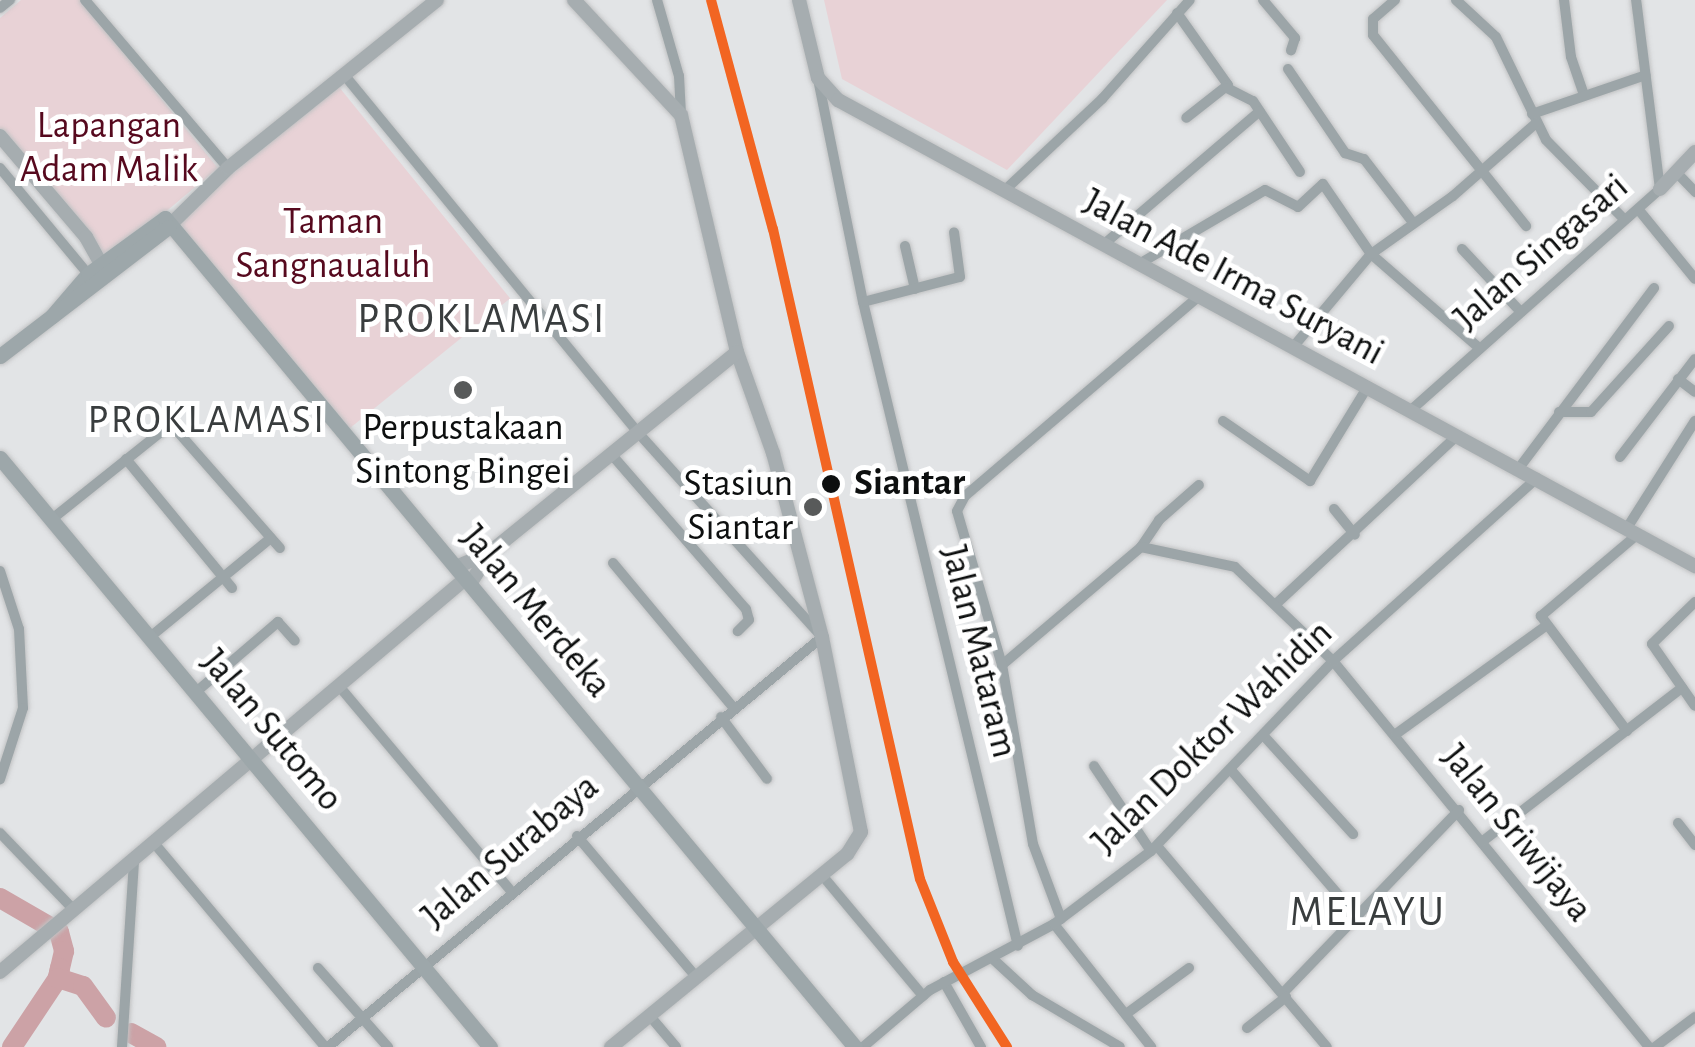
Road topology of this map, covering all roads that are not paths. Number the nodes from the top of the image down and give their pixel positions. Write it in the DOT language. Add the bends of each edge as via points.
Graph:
graph roads {
  1 [pos="10,0"];
  2 [pos="85,0"];
  3 [pos="437,0"];
  4 [pos="574,0"];
  5 [pos="658,0"];
  6 [pos="799,0"];
  7 [pos="1190,0"];
  8 [pos="1264,0"];
  9 [pos="1395,0"];
  10 [pos="1456,0"];
  11 [pos="1564,0"];
  12 [pos="1636,0"];
  13 [pos="0,8"];
  14 [pos="1177,12"];
  15 [pos="1291,50"];
  16 [pos="1288,69"];
  17 [pos="1646,74"];
  18 [pos="344,75"];
  19 [pos="818,78"];
  20 [pos="1227,88"];
  21 [pos="1584,94"];
  22 [pos="1260,110"];
  23 [pos="681,115"];
  24 [pos="1186,118"];
  25 [pos="1534,118"];
  26 [pos="0,136"];
  27 [pos="1695,152"];
  28 [pos="1349,156"];
  29 [pos="1339,166"];
  30 [pos="0,168"];
  31 [pos="228,168"];
  32 [pos="1300,172"];
  33 [pos="1483,172"];
  34 [pos="1676,172"];
  35 [pos="1660,189"];
  36 [pos="1005,190"];
  37 [pos="1695,192"];
  38 [pos="1638,209"];
  39 [pos="1411,220"];
  40 [pos="1625,220"];
  41 [pos="168,221"];
  42 [pos="1526,226"];
  43 [pos="954,232"];
  44 [pos="86,236"];
  45 [pos="1102,245"];
  46 [pos="905,246"];
  47 [pos="1462,249"];
  48 [pos="116,253"];
  49 [pos="1372,254"];
  50 [pos="1139,264"];
  51 [pos="95,269"];
  52 [pos="1695,279"];
  53 [pos="1654,288"];
  54 [pos="915,289"];
  55 [pos="1200,295"];
  56 [pos="863,302"];
  57 [pos="1521,312"];
  58 [pos="52,316"];
  59 [pos="1669,326"];
  60 [pos="1294,346"];
  61 [pos="1480,348"];
  62 [pos="737,352"];
  63 [pos="2,356"];
  64 [pos="1695,359"];
  65 [pos="1678,379"];
  66 [pos="1368,386"];
  67 [pos="1695,392"];
  68 [pos="1411,410"];
  69 [pos="1559,412"];
  70 [pos="1695,421"];
  71 [pos="1223,422"];
  72 [pos="640,435"];
  73 [pos="1458,435"];
  74 [pos="612,455"];
  75 [pos="1620,457"];
  76 [pos="1,458"];
  77 [pos="126,460"];
  78 [pos="1519,468"];
  79 [pos="1537,478"];
  80 [pos="1199,485"];
  81 [pos="1334,509"];
  82 [pos="52,520"];
  83 [pos="1632,531"];
  84 [pos="1355,535"];
  85 [pos="271,538"];
  86 [pos="1141,547"];
  87 [pos="280,548"];
  88 [pos="489,553"];
  89 [pos="613,563"];
  90 [pos="1695,566"];
  91 [pos="0,571"];
  92 [pos="223,577"];
  93 [pos="464,577"];
  94 [pos="232,588"];
  95 [pos="1695,602"];
  96 [pos="1276,604"];
  97 [pos="1547,625"];
  98 [pos="738,631"];
  99 [pos="150,637"];
  100 [pos="822,638"];
  101 [pos="295,640"];
  102 [pos="1333,661"];
  103 [pos="1002,665"];
  104 [pos="339,686"];
  105 [pos="1682,688"];
  106 [pos="196,692"];
  107 [pos="1695,706"];
  108 [pos="734,708"];
  109 [pos="721,718"];
  110 [pos="1627,730"];
  111 [pos="1396,734"];
  112 [pos="1263,735"];
  113 [pos="250,758"];
  114 [pos="1094,766"];
  115 [pos="1230,770"];
  116 [pos="0,779"];
  117 [pos="767,779"];
  118 [pos="637,785"];
  119 [pos="1459,810"];
  120 [pos="1678,823"];
  121 [pos="0,834"];
  122 [pos="1353,834"];
  123 [pos="577,836"];
  124 [pos="1483,841"];
  125 [pos="154,843"];
  126 [pos="1695,845"];
  127 [pos="1154,848"];
  128 [pos="134,861"];
  129 [pos="821,874"];
  130 [pos="512,892"];
  131 [pos="71,913"];
  132 [pos="1354,913"];
  133 [pos="1058,922"];
  134 [pos="757,927"];
  135 [pos="1018,946"];
  136 [pos="994,960"];
  137 [pos="423,965"];
  138 [pos="318,968"];
  139 [pos="1189,968"];
  140 [pos="0,972"];
  141 [pos="696,977"];
  142 [pos="944,982"];
  143 [pos="1284,995"];
  144 [pos="922,996"];
  145 [pos="1126,1014"];
  146 [pos="650,1016"];
  147 [pos="362,1017"];
  148 [pos="1695,1017"];
  149 [pos="1247,1028"];
  150 [pos="122,1047"];
  151 [pos="326,1047"];
  152 [pos="388,1047"];
  153 [pos="490,1047"];
  154 [pos="611,1047"];
  155 [pos="676,1047"];
  156 [pos="859,1047"];
  157 [pos="981,1047"];
  158 [pos="1120,1047"];
  159 [pos="1151,1047"];
  160 [pos="1327,1047"];
  161 [pos="1652,1047"];
  1 -- 13 [label="street"];
  2 -- 31 [label="street"];
  3 -- 18 [label="street"];
  4 -- 23 [label="street"];
  5 -- 23 [label="street"];
  6 -- 19 [label="street"];
  7 -- 14 [label="street"];
  8 -- 15 [label="street" via="1292,33"];
  9 -- 33 [label="street" via="1373,20 1373,35"];
  10 -- 25 [label="street" via="1496,37"];
  11 -- 21 [label="street" via="1571,57"];
  12 -- 17 [label="street, Jalan Singasari"];
  14 -- 20 [label="street"];
  14 -- 36 [label="street" via="1102,99"];
  16 -- 28 [label="street"];
  17 -- 21 [label="street"];
  17 -- 35 [label="street, Jalan Singasari"];
  18 -- 31 [label="street"];
  18 -- 72 [label="street"];
  19 -- 36 [label="street, Jalan Ade Irma Suryani" via="860,114"];
  19 -- 56 [label="street, Jalan Mataram"];
  20 -- 22 [label="street"];
  20 -- 24 [label="street"];
  21 -- 25 [label="street"];
  22 -- 32 [label="street"];
  22 -- 45 [label="street"];
  23 -- 62 [label="street"];
  25 -- 33 [label="street"];
  25 -- 40 [label="street"];
  26 -- 44 [label="street"];
  27 -- 34 [label="street"];
  28 -- 29 [label="street"];
  28 -- 39 [label="street" via="1364,159"];
  30 -- 51 [label="street"];
  31 -- 41 [label="street"];
  33 -- 39 [label="street"];
  33 -- 42 [label="street"];
  34 -- 35 [label="street"];
  34 -- 37 [label="street"];
  35 -- 38 [label="street, Jalan Singasari"];
  36 -- 45 [label="street, Jalan Ade Irma Suryani"];
  38 -- 40 [label="street, Jalan Singasari"];
  38 -- 52 [label="street"];
  39 -- 49 [label="street"];
  40 -- 57 [label="street, Jalan Singasari"];
  41 -- 48 [label="main road"];
  41 -- 58 [label="main road"];
  41 -- 93 [label="main road, Jalan Merdeka"];
  43 -- 54 [label="street" via="960,277"];
  44 -- 48 [label="street"];
  44 -- 51 [label="street"];
  45 -- 50 [label="street, Jalan Ade Irma Suryani"];
  46 -- 54 [label="street"];
  47 -- 57 [label="street"];
  48 -- 51 [label="main road"];
  49 -- 50 [label="street" via="1322,184 1298,207 1264,190"];
  49 -- 60 [label="street"];
  49 -- 61 [label="street"];
  50 -- 55 [label="street, Jalan Ade Irma Suryani"];
  51 -- 58 [label="main road"];
  53 -- 69 [label="street"];
  54 -- 56 [label="street"];
  55 -- 60 [label="street, Jalan Ade Irma Suryani"];
  55 -- 103 [label="street" via="965,496 957,511"];
  56 -- 135 [label="street, Jalan Mataram"];
  57 -- 61 [label="street, Jalan Singasari"];
  58 -- 63 [label="main road"];
  59 -- 69 [label="street" via="1592,412"];
  60 -- 66 [label="street, Jalan Ade Irma Suryani"];
  61 -- 68 [label="street, Jalan Singasari"];
  62 -- 72 [label="street"];
  62 -- 100 [label="street" via="774,454"];
  64 -- 65 [label="street"];
  65 -- 67 [label="street"];
  65 -- 75 [label="street"];
  66 -- 68 [label="street, Jalan Ade Irma Suryani"];
  66 -- 71 [label="street" via="1310,481"];
  68 -- 73 [label="street, Jalan Ade Irma Suryani"];
  69 -- 78 [label="street"];
  70 -- 83 [label="street"];
  72 -- 74 [label="street"];
  72 -- 100 [label="street"];
  73 -- 78 [label="street, Jalan Ade Irma Suryani"];
  73 -- 84 [label="street"];
  74 -- 88 [label="street"];
  74 -- 98 [label="street" via="746,609 749,620"];
  76 -- 82 [label="main road, Jalan Sutomo"];
  77 -- 82 [label="street"];
  77 -- 85 [label="street" via="170,424"];
  77 -- 92 [label="street"];
  78 -- 79 [label="street, Jalan Ade Irma Suryani"];
  79 -- 83 [label="street, Jalan Ade Irma Suryani"];
  79 -- 102 [label="street, Jalan Doktor Wahidin"];
  80 -- 86 [label="street" via="1159,520"];
  81 -- 84 [label="street"];
  82 -- 99 [label="main road, Jalan Sutomo"];
  83 -- 90 [label="street, Jalan Ade Irma Suryani"];
  83 -- 97 [label="street" via="1542,614"];
  84 -- 96 [label="street"];
  85 -- 87 [label="street"];
  85 -- 92 [label="street"];
  86 -- 96 [label="street, Jalan Sriwijaya" via="1235,567"];
  86 -- 103 [label="street"];
  88 -- 93 [label="street"];
  88 -- 93 [label="street"];
  89 -- 108 [label="street"];
  91 -- 116 [label="street" via="18,629 23,708"];
  92 -- 94 [label="street"];
  92 -- 99 [label="street"];
  93 -- 104 [label="street"];
  93 -- 118 [label="main road, Jalan Merdeka"];
  95 -- 105 [label="street" via="1652,644"];
  96 -- 102 [label="street, Jalan Sriwijaya"];
  97 -- 110 [label="street"];
  97 -- 111 [label="street"];
  99 -- 106 [label="main road, Jalan Sutomo"];
  100 -- 108 [label="street, Jalan Surabaya"];
  100 -- 129 [label="street" via="862,832"];
  101 -- 106 [label="street" via="278,622"];
  102 -- 111 [label="street, Jalan Sriwijaya"];
  102 -- 112 [label="street, Jalan Doktor Wahidin"];
  103 -- 133 [label="street" via="1024,806"];
  104 -- 113 [label="street"];
  104 -- 130 [label="street"];
  105 -- 107 [label="street"];
  105 -- 110 [label="street"];
  106 -- 113 [label="main road, Jalan Sutomo"];
  108 -- 109 [label="street, Jalan Surabaya"];
  109 -- 117 [label="street"];
  109 -- 118 [label="street, Jalan Surabaya"];
  110 -- 124 [label="street"];
  111 -- 119 [label="street, Jalan Sriwijaya"];
  112 -- 115 [label="street, Jalan Doktor Wahidin"];
  112 -- 122 [label="street"];
  113 -- 125 [label="street"];
  113 -- 137 [label="main road, Jalan Sutomo"];
  114 -- 127 [label="street"];
  115 -- 127 [label="street, Jalan Doktor Wahidin"];
  115 -- 132 [label="street"];
  118 -- 123 [label="street, Jalan Surabaya"];
  118 -- 134 [label="main road, Jalan Merdeka"];
  119 -- 124 [label="street, Jalan Sriwijaya"];
  119 -- 132 [label="street"];
  120 -- 126 [label="street"];
  121 -- 131 [label="street"];
  123 -- 130 [label="street, Jalan Surabaya"];
  123 -- 141 [label="street"];
  124 -- 161 [label="street, Jalan Sriwijaya"];
  125 -- 128 [label="street"];
  125 -- 151 [label="street"];
  127 -- 133 [label="street, Jalan Doktor Wahidin"];
  127 -- 143 [label="street"];
  128 -- 131 [label="street"];
  128 -- 150 [label="street"];
  129 -- 134 [label="street"];
  129 -- 144 [label="street"];
  130 -- 137 [label="street, Jalan Surabaya"];
  131 -- 140 [label="street"];
  132 -- 143 [label="street"];
  133 -- 135 [label="street, Jalan Doktor Wahidin"];
  133 -- 145 [label="street"];
  134 -- 141 [label="street"];
  134 -- 156 [label="main road, Jalan Merdeka"];
  135 -- 136 [label="street, Jalan Doktor Wahidin"];
  136 -- 142 [label="street, Jalan Doktor Wahidin"];
  136 -- 158 [label="street" via="1032,995"];
  137 -- 147 [label="street, Jalan Surabaya"];
  137 -- 153 [label="main road, Jalan Sutomo"];
  138 -- 147 [label="street"];
  139 -- 145 [label="street"];
  141 -- 146 [label="street"];
  142 -- 144 [label="street, Jalan Doktor Wahidin"];
  142 -- 157 [label="street"];
  143 -- 149 [label="street"];
  143 -- 160 [label="street"];
  144 -- 156 [label="street, Jalan Doktor Wahidin"];
  145 -- 159 [label="street"];
  146 -- 154 [label="street"];
  146 -- 155 [label="street"];
  147 -- 151 [label="street, Jalan Surabaya"];
  147 -- 152 [label="street"];
  148 -- 161 [label="street"];
}
